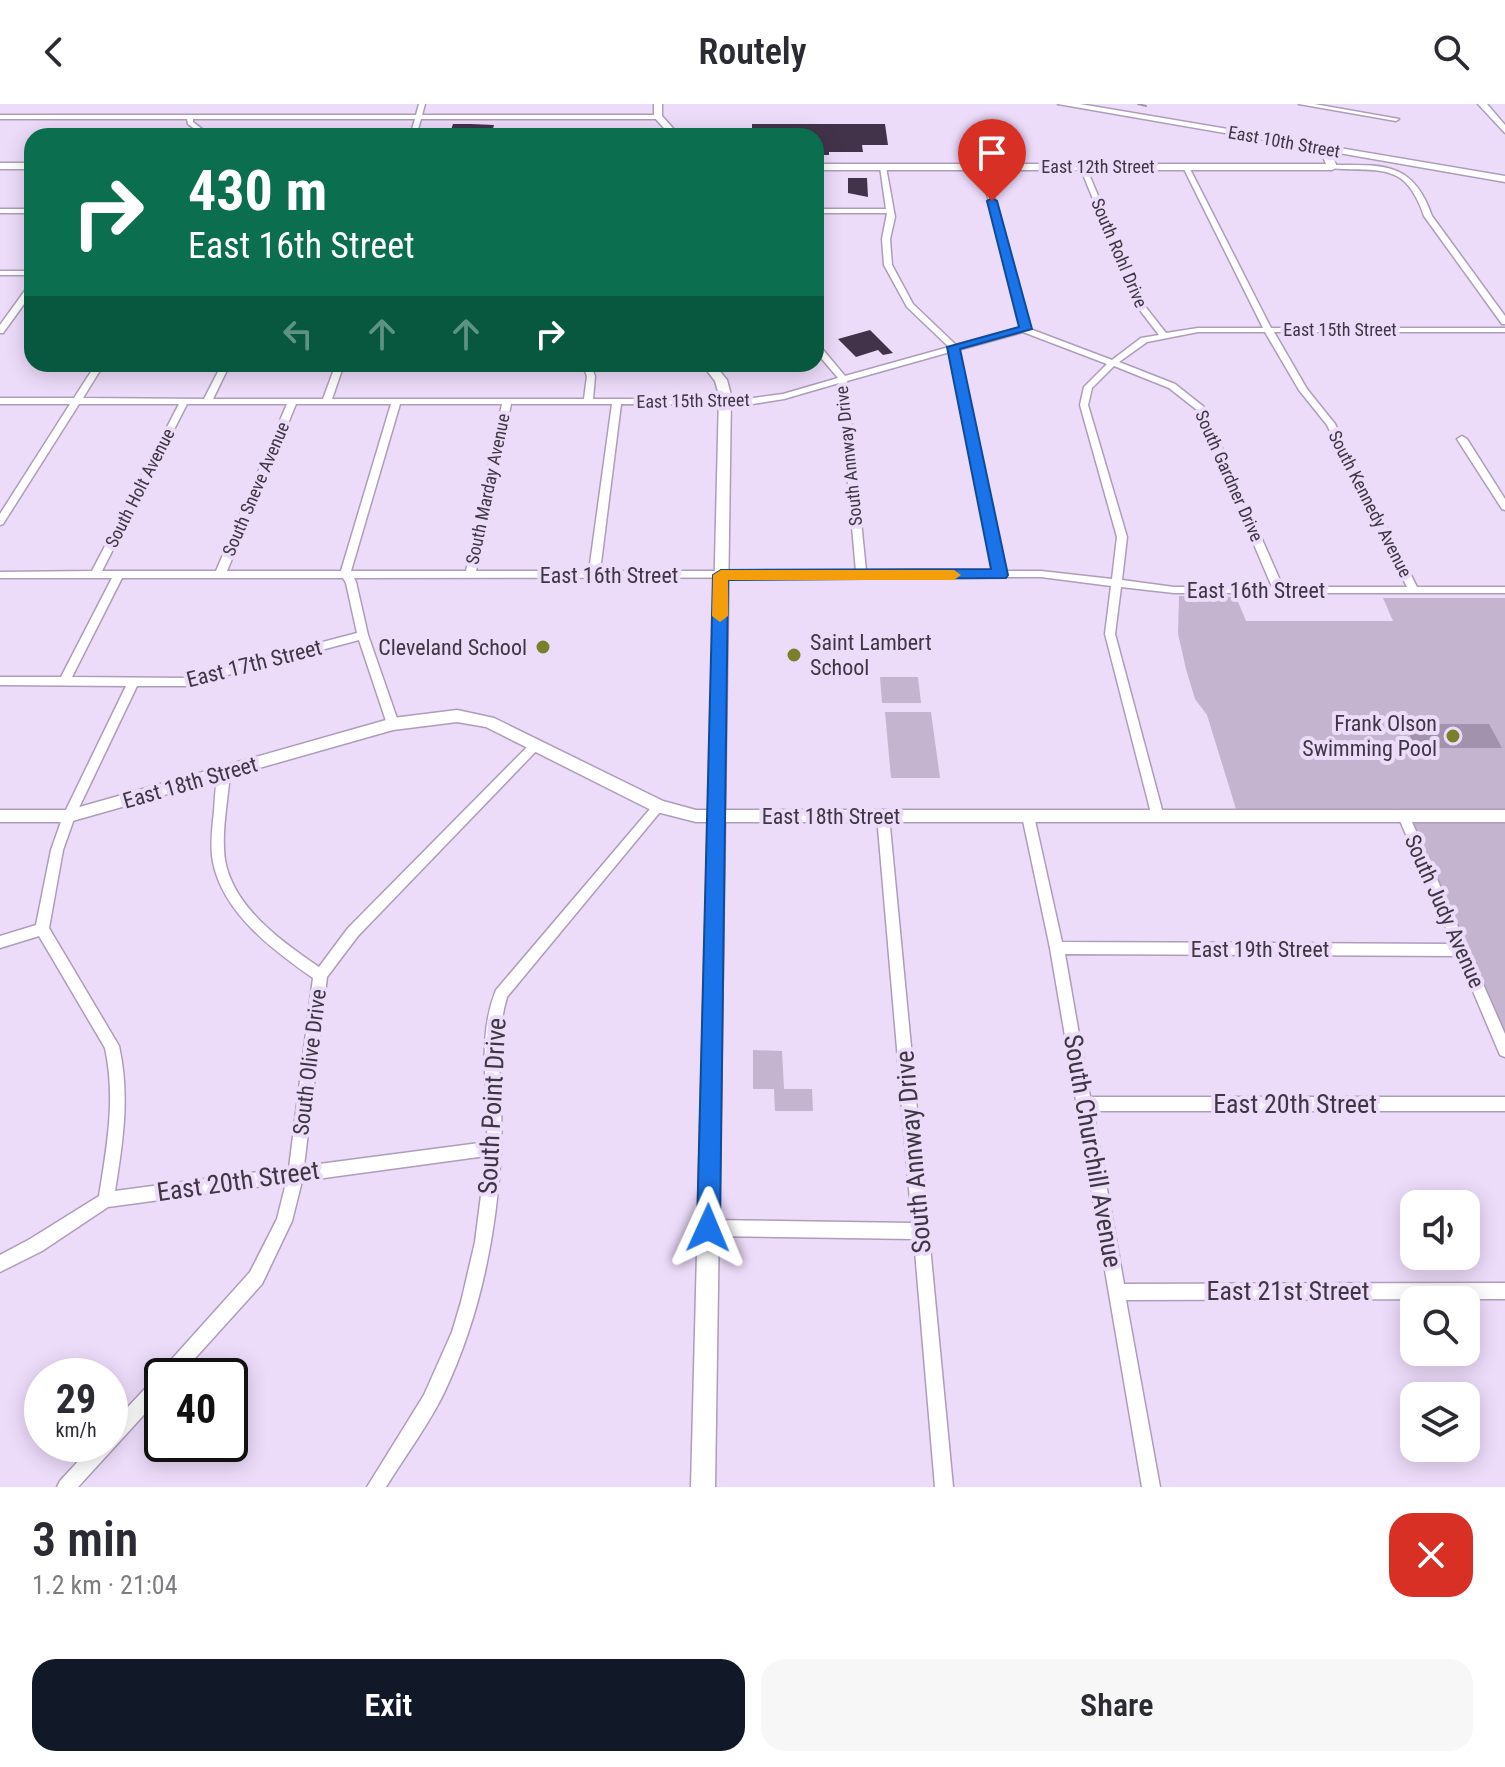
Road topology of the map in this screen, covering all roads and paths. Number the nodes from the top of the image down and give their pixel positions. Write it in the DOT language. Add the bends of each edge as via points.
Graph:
graph roads {
  1 [pos="176,104"];
  2 [pos="422,104"];
  3 [pos="658,104"];
  4 [pos="1063,104"];
  5 [pos="1302,104"];
  6 [pos="1384,104"];
  7 [pos="1482,104"];
  8 [pos="0,117"];
  9 [pos="166,117"];
  10 [pos="190,117"];
  11 [pos="419,117"];
  12 [pos="658,117"];
  13 [pos="197,128"];
  14 [pos="416,128"];
  15 [pos="668,128"];
  16 [pos="1505,130"];
  17 [pos="1330,150"];
  18 [pos="0,166"];
  19 [pos="24,166"];
  20 [pos="824,167"];
  21 [pos="883,167"];
  22 [pos="983,167"];
  23 [pos="1083,167"];
  24 [pos="1186,167"];
  25 [pos="1332,167"];
  26 [pos="1505,176"];
  27 [pos="0,211"];
  28 [pos="24,211"];
  29 [pos="824,211"];
  30 [pos="890,211"];
  31 [pos="0,273"];
  32 [pos="24,273"];
  33 [pos="24,298"];
  34 [pos="1505,322"];
  35 [pos="1026,329"];
  36 [pos="0,330"];
  37 [pos="1268,330"];
  38 [pos="1505,330"];
  39 [pos="1163,335"];
  40 [pos="953,347"];
  41 [pos="824,356"];
  42 [pos="1113,363"];
  43 [pos="95,372"];
  44 [pos="222,372"];
  45 [pos="337,372"];
  46 [pos="589,372"];
  47 [pos="714,372"];
  48 [pos="843,379"];
  49 [pos="0,401"];
  50 [pos="76,402"];
  51 [pos="184,402"];
  52 [pos="207,402"];
  53 [pos="292,402"];
  54 [pos="326,402"];
  55 [pos="396,402"];
  56 [pos="507,402"];
  57 [pos="588,402"];
  58 [pos="617,402"];
  59 [pos="724,402"];
  60 [pos="1462,439"];
  61 [pos="1505,507"];
  62 [pos="0,522"];
  63 [pos="119,574"];
  64 [pos="345,574"];
  65 [pos="0,575"];
  66 [pos="95,575"];
  67 [pos="220,575"];
  68 [pos="470,575"];
  69 [pos="594,575"];
  70 [pos="721,575"];
  71 [pos="861,575"];
  72 [pos="1000,575"];
  73 [pos="1115,582"];
  74 [pos="1279,590"];
  75 [pos="1414,590"];
  76 [pos="1505,590"];
  77 [pos="363,635"];
  78 [pos="0,681"];
  79 [pos="65,681"];
  80 [pos="133,682"];
  81 [pos="393,724"];
  82 [pos="536,745"];
  83 [pos="224,772"];
  84 [pos="659,806"];
  85 [pos="0,816"];
  86 [pos="69,816"];
  87 [pos="883,816"];
  88 [pos="1028,816"];
  89 [pos="1404,816"];
  90 [pos="1505,816"];
  91 [pos="717,817"];
  92 [pos="1158,817"];
  93 [pos="42,929"];
  94 [pos="0,942"];
  95 [pos="1057,948"];
  96 [pos="1463,950"];
  97 [pos="320,975"];
  98 [pos="1505,1050"];
  99 [pos="1085,1104"];
  100 [pos="1505,1104"];
  101 [pos="494,1148"];
  102 [pos="296,1173"];
  103 [pos="106,1200"];
  104 [pos="708,1228"];
  105 [pos="920,1231"];
  106 [pos="0,1264"];
  107 [pos="1505,1291"];
  108 [pos="1119,1292"];
  109 [pos="184,1358"];
  110 [pos="144,1402"];
  111 [pos="128,1420"];
  112 [pos="89,1462"];
  113 [pos="66,1487"];
  114 [pos="376,1487"];
  115 [pos="703,1487"];
  116 [pos="944,1487"];
  117 [pos="1151,1487"];
  1 -- 9 [label="street"];
  2 -- 11 [label="street"];
  3 -- 12 [label="street"];
  4 -- 17 [label="main road, East 10th Street"];
  5 -- 6 [label="street" via="1396,119"];
  7 -- 16 [label="street"];
  8 -- 9 [label="street"];
  9 -- 10 [label="street"];
  10 -- 11 [label="street"];
  10 -- 13 [label="street"];
  11 -- 12 [label="street"];
  11 -- 14 [label="street"];
  12 -- 15 [label="street"];
  17 -- 25 [label="street"];
  17 -- 26 [label="main road, East 10th Street"];
  18 -- 19 [label="street"];
  20 -- 21 [label="street, East 12th Street"];
  21 -- 22 [label="street, East 12th Street"];
  21 -- 30 [label="street"];
  22 -- 23 [label="street, East 12th Street"];
  22 -- 35 [label="street"];
  23 -- 24 [label="street, East 12th Street"];
  23 -- 39 [label="street, South Rohl Drive" via="1140,305"];
  24 -- 25 [label="street, East 12th Street"];
  24 -- 37 [label="street, South Kennedy Avenue"];
  25 -- 34 [label="street, East 12th Street" via="1396,170 1424,200 1428,216"];
  27 -- 28 [label="street"];
  29 -- 30 [label="street"];
  30 -- 40 [label="street" via="885,249 891,276 910,305"];
  31 -- 32 [label="street"];
  33 -- 36 [label="street"];
  35 -- 40 [label="street, East 15th Street"];
  35 -- 42 [label="street"];
  37 -- 38 [label="street, East 15th Street"];
  37 -- 39 [label="street, East 15th Street"];
  37 -- 75 [label="street, South Kennedy Avenue" via="1303,390 1331,424"];
  39 -- 42 [label="street, East 15th Street" via="1135,345"];
  40 -- 48 [label="street, East 15th Street"];
  40 -- 72 [label="street"];
  41 -- 48 [label="street, South Annway Drive"];
  42 -- 73 [label="street, East 15th Street" via="1088,387 1084,405 1122,537"];
  42 -- 74 [label="street, South Gardner Drive" via="1172,386 1201,409"];
  43 -- 50 [label="street"];
  44 -- 52 [label="street"];
  45 -- 54 [label="street"];
  46 -- 57 [label="street"];
  47 -- 59 [label="street" via="722,383"];
  48 -- 59 [label="street, East 15th Street" via="775,398"];
  48 -- 71 [label="street, South Annway Drive"];
  49 -- 50 [label="street, East 15th Street"];
  50 -- 51 [label="street, East 15th Street"];
  50 -- 62 [label="street"];
  51 -- 52 [label="street, East 15th Street"];
  51 -- 66 [label="street, South Holt Avenue"];
  52 -- 53 [label="street, East 15th Street"];
  53 -- 54 [label="street, East 15th Street"];
  53 -- 67 [label="street, South Sneve Avenue"];
  54 -- 55 [label="street, East 15th Street"];
  55 -- 56 [label="street, East 15th Street"];
  55 -- 64 [label="street"];
  56 -- 57 [label="street, East 15th Street"];
  56 -- 68 [label="street, South Marday Avenue"];
  57 -- 58 [label="street, East 15th Street"];
  58 -- 59 [label="street, East 15th Street"];
  58 -- 69 [label="street"];
  59 -- 70 [label="street"];
  60 -- 61 [label="street"];
  63 -- 66 [label="street, East 16th Street"];
  63 -- 67 [label="street, East 16th Street"];
  63 -- 79 [label="street, South Holt Avenue"];
  64 -- 67 [label="street, East 16th Street"];
  64 -- 68 [label="street, East 16th Street"];
  64 -- 77 [label="street"];
  65 -- 66 [label="street, East 16th Street"];
  68 -- 69 [label="street, East 16th Street"];
  69 -- 70 [label="street, East 16th Street"];
  70 -- 71 [label="street, East 16th Street"];
  70 -- 91 [label="street"];
  71 -- 72 [label="street, East 16th Street"];
  72 -- 73 [label="street, East 16th Street"];
  73 -- 74 [label="street, East 16th Street" via="1174,590"];
  73 -- 92 [label="street, East 15th Street" via="1110,634"];
  74 -- 75 [label="street, East 16th Street"];
  75 -- 76 [label="street, East 16th Street"];
  77 -- 80 [label="street, East 17th Street" via="199,679"];
  77 -- 81 [label="street"];
  78 -- 79 [label="street, East 17th Street"];
  79 -- 80 [label="street, East 17th Street"];
  80 -- 86 [label="street"];
  81 -- 82 [label="street, East 18th Street" via="440,716 473,718"];
  81 -- 83 [label="street, East 18th Street"];
  82 -- 84 [label="street, East 18th Street"];
  82 -- 97 [label="street, South Olive Drive" via="353,932"];
  83 -- 86 [label="street, East 18th Street"];
  83 -- 97 [label="street" via="219,860 231,894 284,951"];
  84 -- 91 [label="street, East 18th Street"];
  84 -- 101 [label="street, South Point Drive" via="501,994 490,1045"];
  85 -- 86 [label="street, East 18th Street"];
  86 -- 93 [label="street"];
  87 -- 88 [label="street, East 18th Street"];
  87 -- 91 [label="street, East 18th Street"];
  87 -- 105 [label="street, South Annway Drive"];
  88 -- 92 [label="street, East 18th Street"];
  88 -- 95 [label="street, South Churchill Avenue"];
  89 -- 90 [label="street, East 18th Street"];
  89 -- 92 [label="street, East 18th Street"];
  89 -- 96 [label="street, South Judy Avenue"];
  91 -- 104 [label="street"];
  93 -- 94 [label="street"];
  93 -- 103 [label="street" via="112,1046 118,1066 120,1110"];
  95 -- 96 [label="street, East 19th Street"];
  95 -- 99 [label="street, South Churchill Avenue"];
  96 -- 98 [label="street, South Judy Avenue"];
  97 -- 102 [label="street, South Olive Drive"];
  99 -- 100 [label="street, East 20th Street"];
  99 -- 108 [label="street, South Churchill Avenue"];
  101 -- 102 [label="street, East 20th Street"];
  101 -- 114 [label="street, South Point Drive" via="481,1260 459,1340 436,1389"];
  102 -- 103 [label="street, East 20th Street"];
  102 -- 109 [label="street, South Olive Drive" via="284,1221 256,1278"];
  103 -- 106 [label="street, East 20th Street"];
  104 -- 105 [label="street"];
  104 -- 115 [label="street"];
  105 -- 116 [label="street, South Annway Drive"];
  107 -- 108 [label="street, East 21st Street"];
  108 -- 117 [label="street, South Churchill Avenue"];
  110 -- 111 [label="street"];
  112 -- 113 [label="street"];
}
